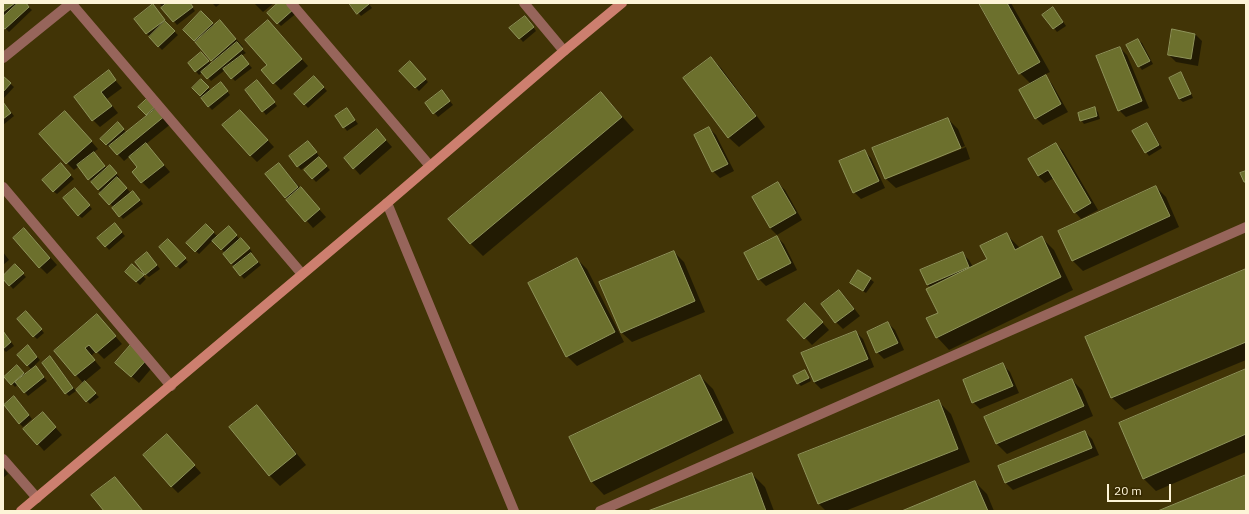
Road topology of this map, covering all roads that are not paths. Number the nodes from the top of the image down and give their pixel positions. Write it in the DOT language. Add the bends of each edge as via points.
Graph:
graph roads {
  1 [pos="71,3"];
  2 [pos="291,3"];
  3 [pos="524,3"];
  4 [pos="622,3"];
  5 [pos="564,51"];
  6 [pos="3,58"];
  7 [pos="430,166"];
  8 [pos="3,187"];
  9 [pos="387,203"];
  10 [pos="1246,227"];
  11 [pos="302,274"];
  12 [pos="171,386"];
  13 [pos="3,459"];
  14 [pos="37,498"];
  15 [pos="22,511"];
  16 [pos="514,511"];
  17 [pos="600,511"];
  1 -- 6 [label="street"];
  1 -- 11 [label="street"];
  2 -- 7 [label="street"];
  3 -- 5 [label="street"];
  4 -- 5 [label="main road"];
  5 -- 7 [label="main road"];
  7 -- 9 [label="main road"];
  8 -- 12 [label="street"];
  9 -- 11 [label="main road"];
  9 -- 16 [label="street"];
  10 -- 17 [label="street"];
  11 -- 12 [label="main road"];
  12 -- 14 [label="main road"];
  13 -- 14 [label="street"];
  14 -- 15 [label="main road"];
}
